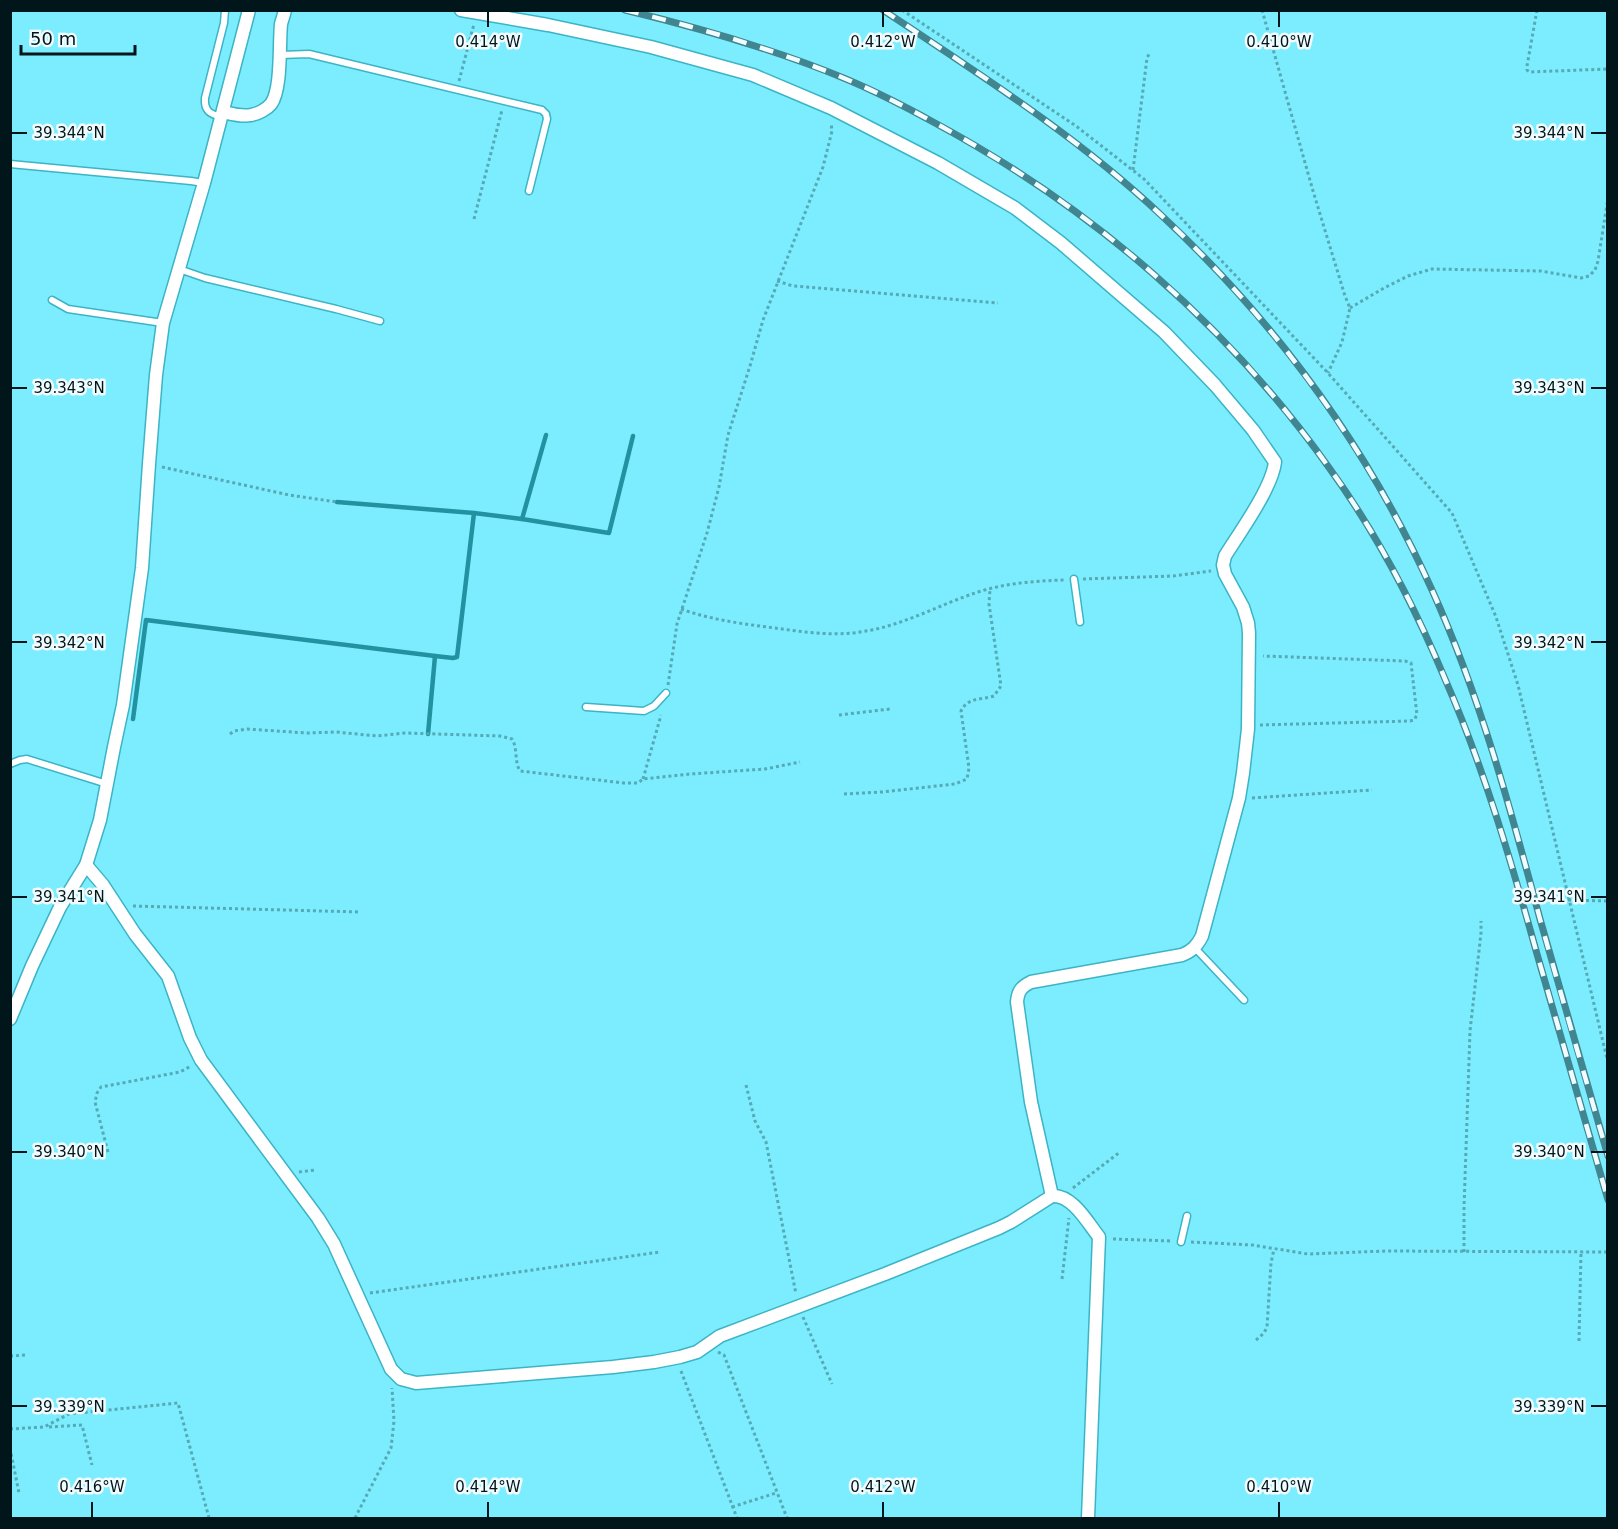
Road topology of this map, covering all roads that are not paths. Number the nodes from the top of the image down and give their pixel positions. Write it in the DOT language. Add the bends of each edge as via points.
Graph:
graph roads {
  1 [pos="225,10"];
  2 [pos="249,10"];
  3 [pos="285,10"];
  4 [pos="461,10"];
  5 [pos="280,55"];
  6 [pos="222,115"];
  7 [pos="10,164"];
  8 [pos="204,183"];
  9 [pos="529,191"];
  10 [pos="179,268"];
  11 [pos="52,300"];
  12 [pos="380,321"];
  13 [pos="163,322"];
  14 [pos="1074,579"];
  15 [pos="1080,622"];
  16 [pos="666,693"];
  17 [pos="586,707"];
  18 [pos="10,764"];
  19 [pos="107,784"];
  20 [pos="86,865"];
  21 [pos="1195,948"];
  22 [pos="1244,1000"];
  23 [pos="10,1019"];
  24 [pos="1057,1196"];
  25 [pos="1186,1216"];
  26 [pos="1181,1242"];
  27 [pos="1089,1518"];
  1 -- 6 [label="lane" via="205,98 210,114"];
  2 -- 6 [label="street"];
  3 -- 5 [label="street"];
  4 -- 21 [label="street" via="651,47 753,75 831,108 938,163 1015,208 1107,282 1164,332 1253,430 1275,462 1274,472 1223,565 1248,623 1248,729 1239,798 1202,936"];
  5 -- 6 [label="street" via="271,104 252,115"];
  5 -- 9 [label="lane" via="309,54 542,110 548,118"];
  6 -- 8 [label="street"];
  7 -- 8 [label="lane"];
  8 -- 10 [label="street"];
  10 -- 12 [label="lane" via="205,278"];
  10 -- 13 [label="street"];
  11 -- 13 [label="lane" via="68,309"];
  13 -- 19 [label="street" via="142,568 123,705"];
  14 -- 15 [label="lane"];
  16 -- 17 [label="lane" via="644,711"];
  18 -- 19 [label="lane" via="27,759"];
  19 -- 20 [label="street"];
  20 -- 23 [label="street" via="60,907"];
  20 -- 24 [label="street" via="168,976 201,1060 334,1244 391,1369 401,1379 416,1383 602,1368 697,1352 720,1336 999,1228"];
  21 -- 22 [label="lane"];
  21 -- 24 [label="street" via="1182,955 1031,982 1017,993 1030,1102"];
  24 -- 27 [label="street" via="1073,1204 1099,1237"];
  25 -- 26 [label="lane"];
}
